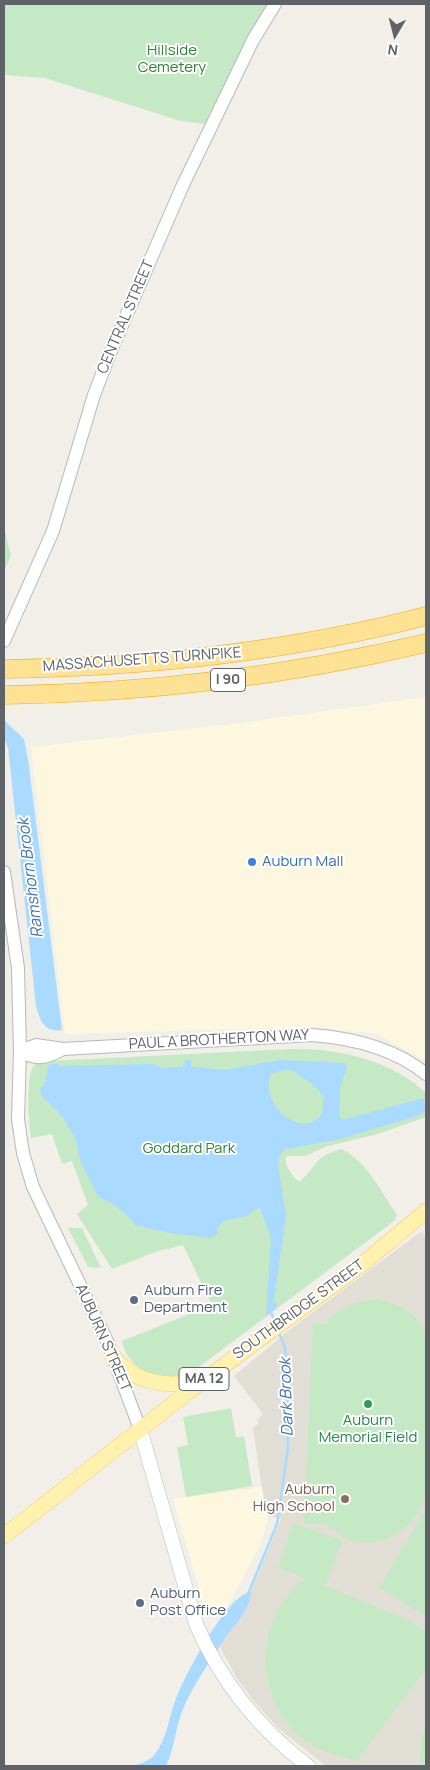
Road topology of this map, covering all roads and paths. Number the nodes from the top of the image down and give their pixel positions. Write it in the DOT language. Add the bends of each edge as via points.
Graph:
graph roads {
  1 [pos="275,4"];
  2 [pos="426,616"];
  3 [pos="4,641"];
  4 [pos="426,643"];
  5 [pos="4,669"];
  6 [pos="4,695"];
  7 [pos="4,872"];
  8 [pos="20,1051"];
  9 [pos="426,1074"];
  10 [pos="426,1211"];
  11 [pos="112,1355"];
  12 [pos="204,1379"];
  13 [pos="140,1429"];
  14 [pos="4,1536"];
  15 [pos="308,1766"];
  1 -- 3 [label="street, CENTRAL STREET" via="242,60 118,334 94,395 53,531"];
  2 -- 5 [label="highway, MASSACHUSETTS TURNPIKE / I 90" via="226,656"];
  4 -- 6 [label="highway, MASSACHUSETTS TURNPIKE / I 90" via="326,664 225,680 133,690"];
  7 -- 8 [label="street, AUBURN STREET" via="17,960"];
  8 -- 9 [label="street, PAUL A BROTHERTON WAY" via="30,1058 49,1056 63,1048 283,1035 324,1036 382,1049"];
  8 -- 11 [label="street, AUBURN STREET" via="18,1119 26,1164 33,1186"];
  10 -- 12 [label="main road, SOUTHBRIDGE STREET / MA 12" via="366,1261"];
  11 -- 12 [label="main road" via="127,1370 157,1384 181,1384"];
  11 -- 13 [label="street, AUBURN STREET"];
  12 -- 13 [label="main road, SOUTHBRIDGE STREET / MA 12"];
  13 -- 14 [label="main road, SOUTHBRIDGE STREET / MA 12"];
  13 -- 15 [label="main road, AUBURN STREET" via="203,1640 249,1713"];
}
